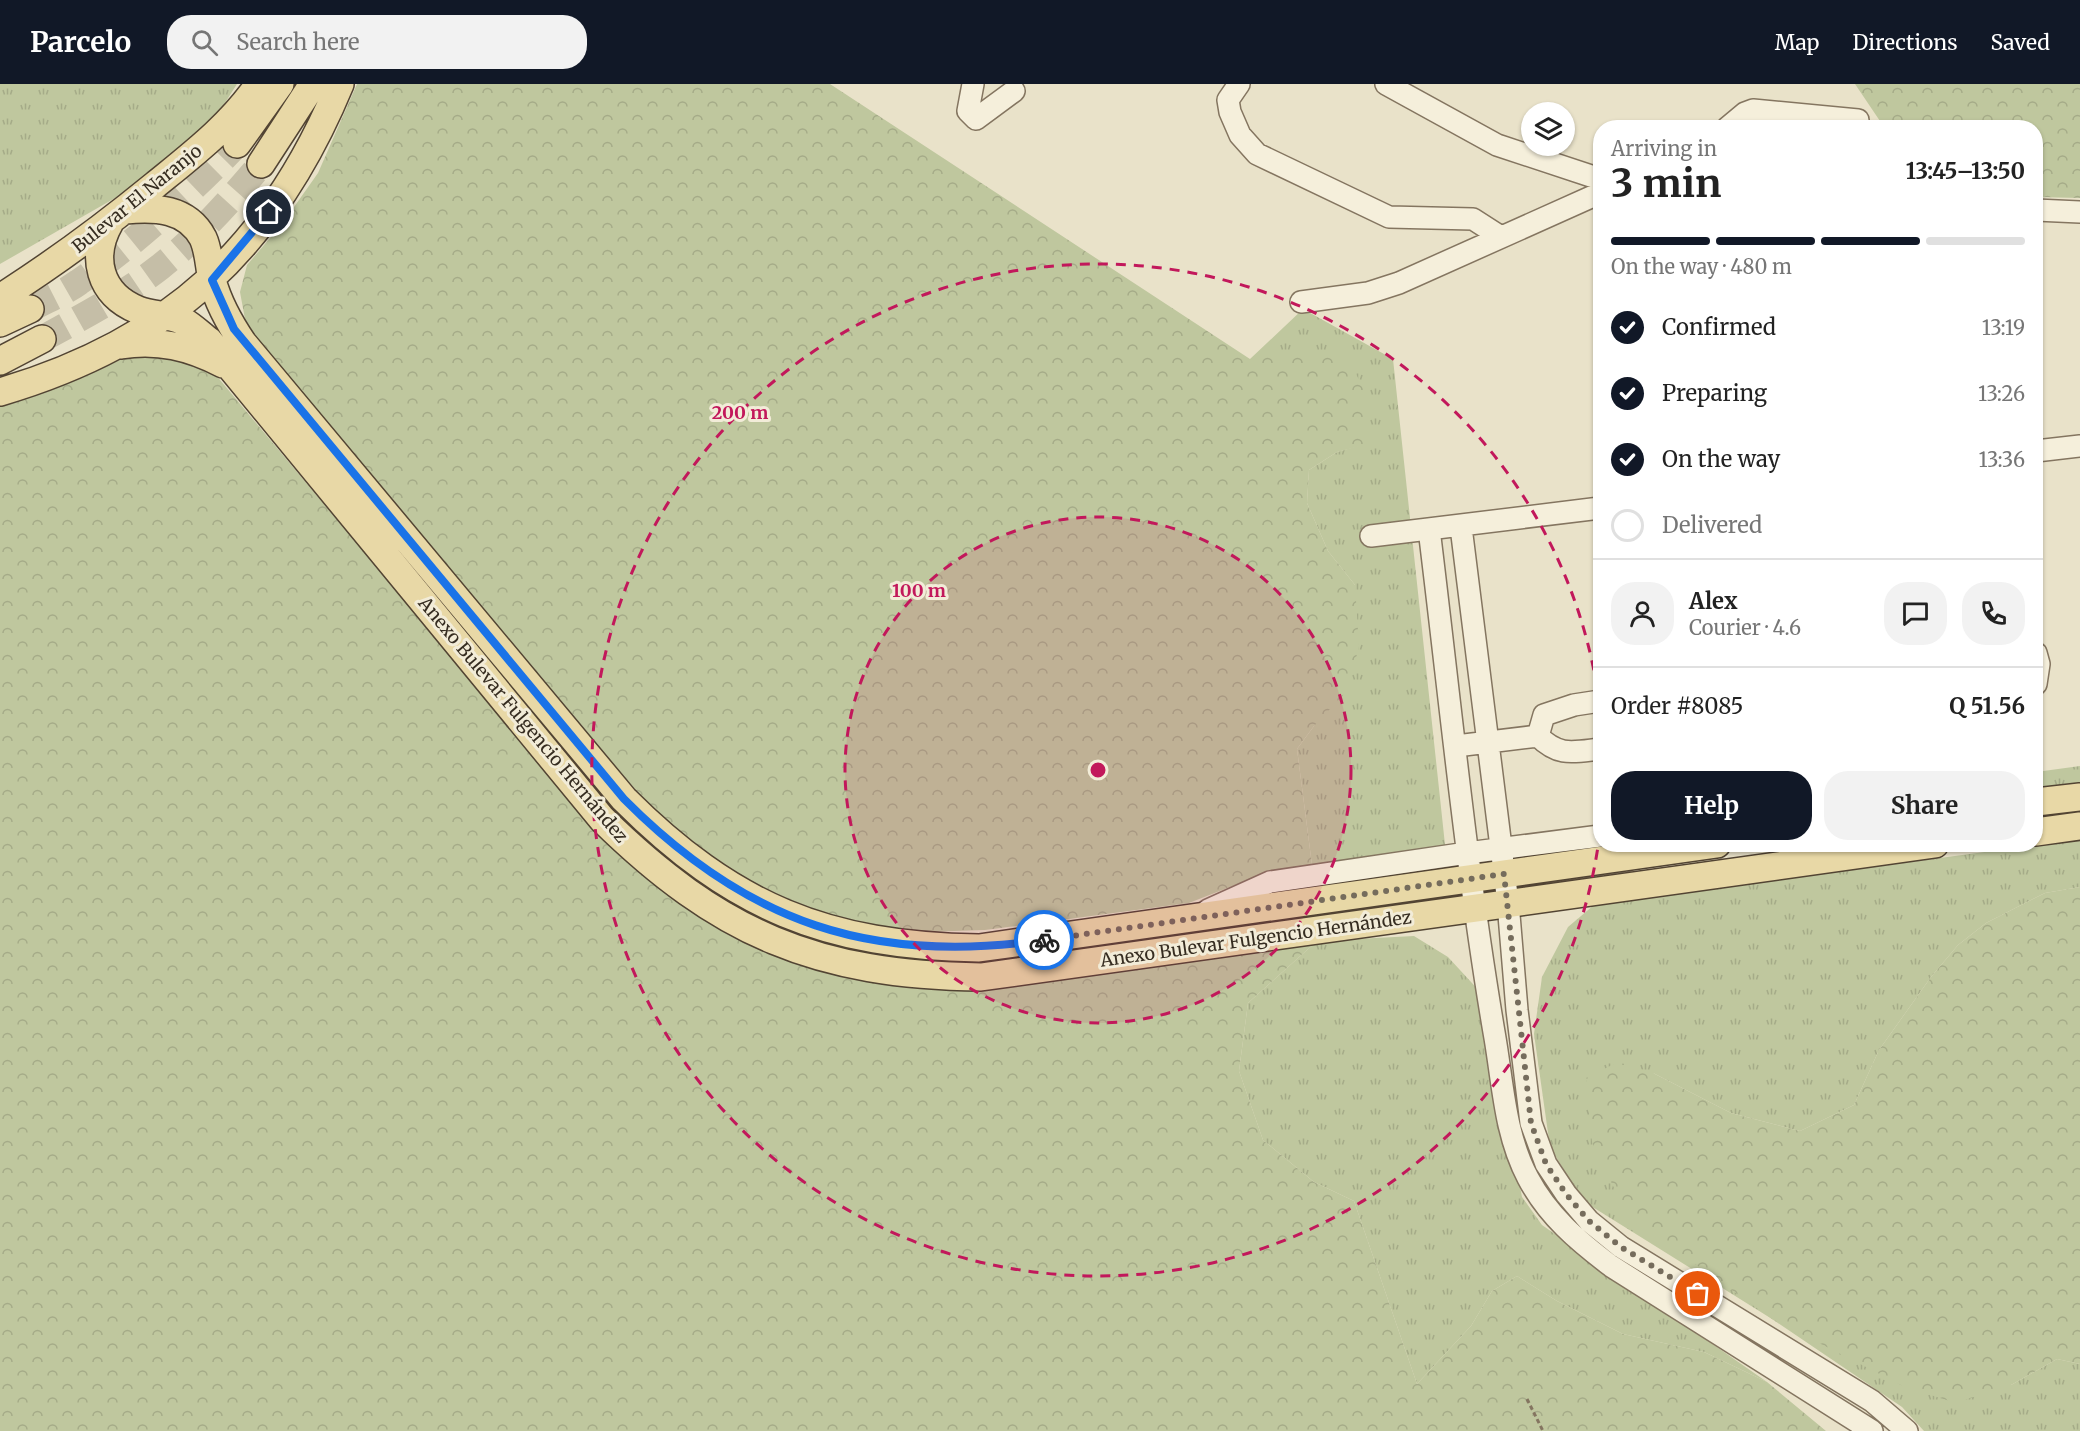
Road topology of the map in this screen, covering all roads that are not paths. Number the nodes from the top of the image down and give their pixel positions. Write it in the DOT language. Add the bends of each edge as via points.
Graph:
graph roads {
  1 [pos="259,84"];
  2 [pos="280,84"];
  3 [pos="313,84"];
  4 [pos="340,84"];
  5 [pos="973,84"];
  6 [pos="1239,84"];
  7 [pos="1386,84"];
  8 [pos="1014,91"];
  9 [pos="1736,120"];
  10 [pos="1858,120"];
  11 [pos="237,144"];
  12 [pos="261,164"];
  13 [pos="1593,177"];
  14 [pos="1593,196"];
  15 [pos="2043,210"];
  16 [pos="2080,212"];
  17 [pos="117,216"];
  18 [pos="1501,237"];
  19 [pos="212,280"];
  20 [pos="0,297"];
  21 [pos="1301,302"];
  22 [pos="30,309"];
  23 [pos="168,316"];
  24 [pos="0,323"];
  25 [pos="42,339"];
  26 [pos="117,346"];
  27 [pos="0,361"];
  28 [pos="236,373"];
  29 [pos="0,392"];
  30 [pos="2080,446"];
  31 [pos="2043,450"];
  32 [pos="1593,509"];
  33 [pos="1461,527"];
  34 [pos="1429,530"];
  35 [pos="1371,536"];
  36 [pos="1593,702"];
  37 [pos="1538,736"];
  38 [pos="1486,742"];
  39 [pos="1456,746"];
  40 [pos="1593,750"];
  41 [pos="2080,797"];
  42 [pos="2043,801"];
  43 [pos="2080,826"];
  44 [pos="2043,831"];
  45 [pos="1593,838"];
  46 [pos="1616,852"];
  47 [pos="1877,852"];
  48 [pos="1502,861"];
  49 [pos="1468,866"];
  50 [pos="1508,903"];
  51 [pos="1473,908"];
  52 [pos="1520,1033"];
  53 [pos="1495,1036"];
  54 [pos="1872,1431"];
  55 [pos="1907,1431"];
  1 -- 17 [label="main road, Bulevar El Naranjo" via="220,131"];
  2 -- 11 [label="main road"];
  3 -- 12 [label="main road"];
  4 -- 19 [label="main road" via="284,193"];
  5 -- 8 [label="lane" via="968,111 976,118"];
  6 -- 18 [label="lane" via="1229,97 1230,112 1240,135 1257,153 1389,217 1473,219"];
  7 -- 13 [label="lane" via="1497,145"];
  9 -- 10 [label="lane" via="1753,110"];
  14 -- 18 [label="lane"];
  15 -- 16 [label="lane"];
  17 -- 19 [label="main road" via="157,207 175,212 203,238"];
  17 -- 20 [label="main road, Bulevar El Naranjo" via="59,261"];
  17 -- 23 [label="main road" via="100,239 98,252 109,289 140,311"];
  18 -- 21 [label="lane" via="1368,293"];
  19 -- 23 [label="main road"];
  19 -- 49 [label="main road, Anexo Bulevar Fulgencio Hernández" via="243,343 624,799 665,840 710,874 759,903 812,924 866,939 922,947 979,948 1184,920"];
  22 -- 24 [label="main road"];
  23 -- 26 [label="main road"];
  23 -- 28 [label="main road, Anexo Bulevar Fulgencio Hernández" via="182,320 201,334"];
  25 -- 27 [label="main road"];
  26 -- 28 [label="main road" via="149,342 180,346"];
  26 -- 29 [label="main road"];
  28 -- 51 [label="main road, Anexo Bulevar Fulgencio Hernández" via="602,819 646,862 694,899 746,929 802,952 860,968 920,976 981,977"];
  30 -- 31 [label="lane"];
  32 -- 33 [label="lane"];
  33 -- 34 [label="lane"];
  33 -- 38 [label="lane"];
  34 -- 35 [label="lane"];
  34 -- 39 [label="lane"];
  36 -- 37 [label="lane" via="1544,714"];
  37 -- 38 [label="lane"];
  37 -- 40 [label="lane" via="1550,748 1569,753"];
  38 -- 39 [label="lane"];
  38 -- 48 [label="lane"];
  39 -- 49 [label="lane"];
  41 -- 42 [label="main road"];
  43 -- 44 [label="main road"];
  45 -- 48 [label="lane"];
  46 -- 48 [label="main road, Anexo Bulevar Fulgencio Hernández"];
  47 -- 50 [label="main road, Anexo Bulevar Fulgencio Hernández"];
  48 -- 49 [label="main road, Anexo Bulevar Fulgencio Hernández"];
  48 -- 50 [label="lane"];
  49 -- 51 [label="lane"];
  50 -- 51 [label="main road, Anexo Bulevar Fulgencio Hernández"];
  50 -- 52 [label="lane"];
  51 -- 53 [label="lane"];
  52 -- 53 [label="lane"];
  52 -- 55 [label="lane" via="1531,1123 1538,1144 1546,1164 1589,1221 1621,1247 1872,1401"];
  53 -- 54 [label="lane" via="1509,1129 1527,1178 1551,1214 1611,1266"];
}
